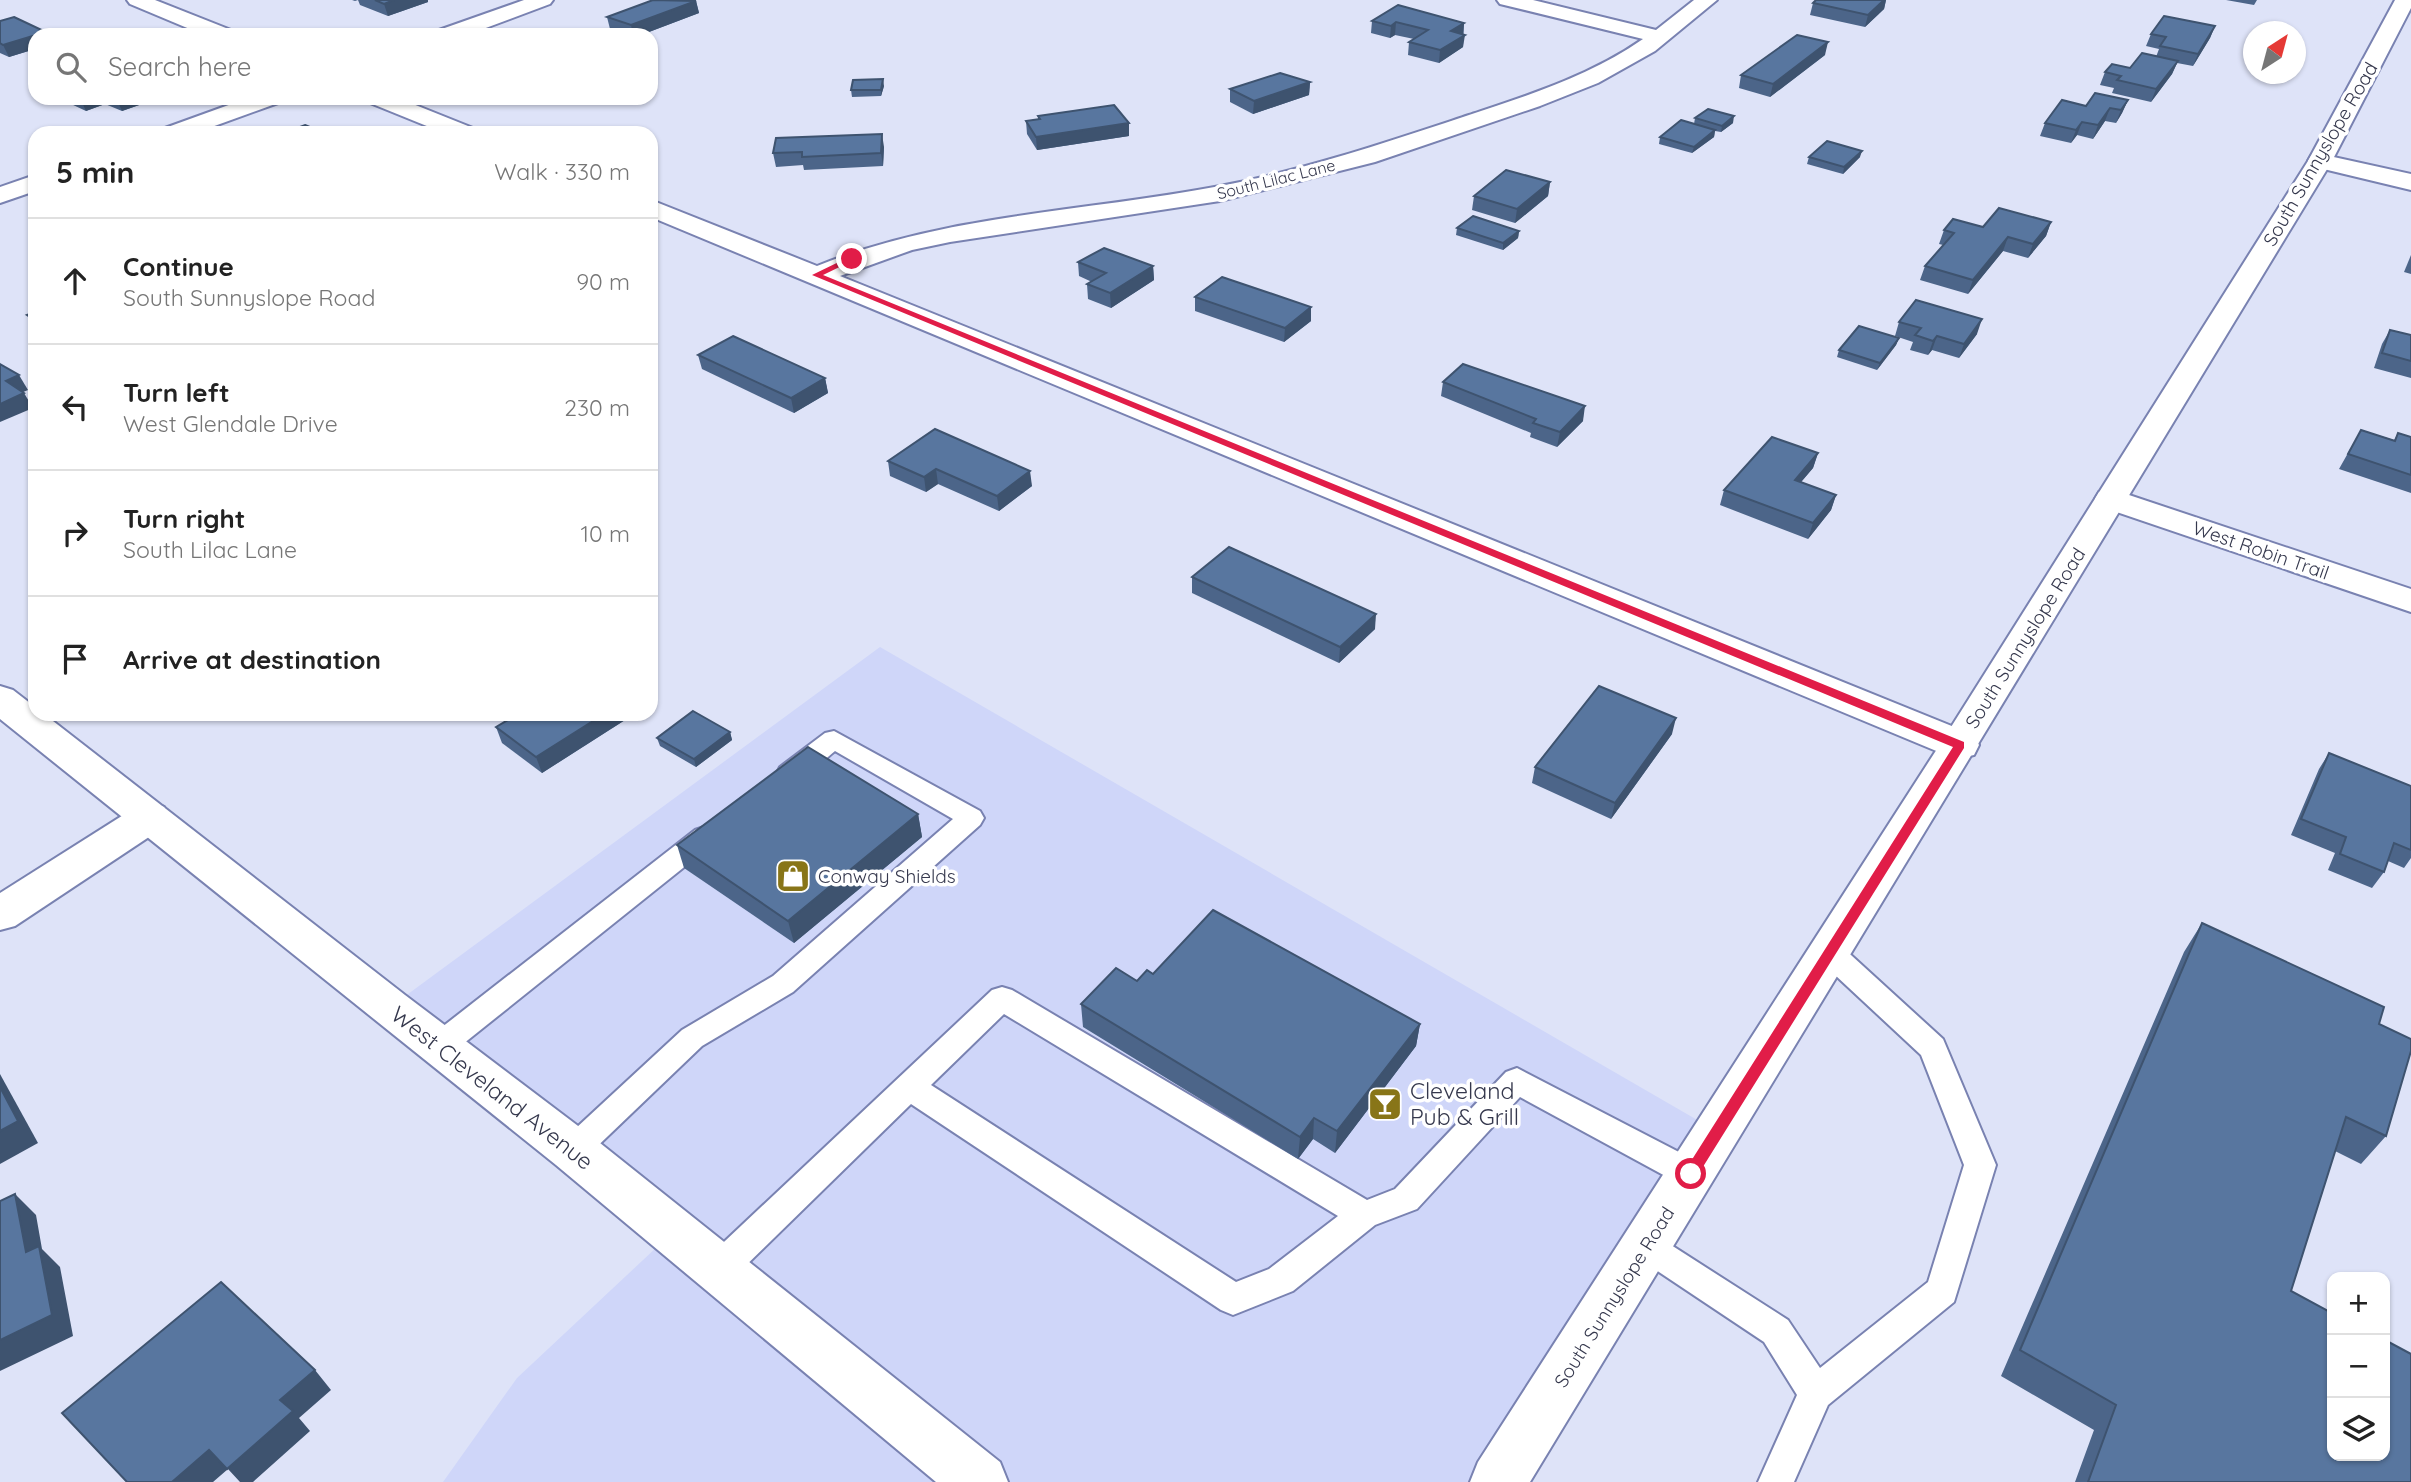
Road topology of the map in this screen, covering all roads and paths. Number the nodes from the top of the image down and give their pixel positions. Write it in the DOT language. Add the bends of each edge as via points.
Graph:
graph roads {
  1 [pos="137,0"];
  2 [pos="544,0"];
  3 [pos="1507,0"];
  4 [pos="1707,0"];
  5 [pos="2405,0"];
  6 [pos="206,28"];
  7 [pos="466,28"];
  8 [pos="1659,37"];
  9 [pos="251,105"];
  10 [pos="396,105"];
  11 [pos="192,126"];
  12 [pos="448,126"];
  13 [pos="2320,161"];
  14 [pos="2411,183"];
  15 [pos="28,185"];
  16 [pos="0,195"];
  17 [pos="658,211"];
  18 [pos="816,275"];
  19 [pos="2111,499"];
  20 [pos="2411,601"];
  21 [pos="0,699"];
  22 [pos="1959,745"];
  23 [pos="771,786"];
  24 [pos="150,817"];
  25 [pos="729,818"];
  26 [pos="0,914"];
  27 [pos="1830,953"];
  28 [pos="438,1046"];
  29 [pos="908,1086"];
  30 [pos="573,1150"];
  31 [pos="1691,1174"];
  32 [pos="1364,1215"];
  33 [pos="1646,1246"];
  34 [pos="720,1268"];
  35 [pos="1816,1392"];
  36 [pos="980,1482"];
  37 [pos="1498,1482"];
  38 [pos="1776,1482"];
  1 -- 6 [label="street"];
  2 -- 7 [label="street"];
  3 -- 8 [label="street"];
  4 -- 8 [label="street, South Lilac Lane"];
  5 -- 13 [label="street, South Sunnyslope Road"];
  8 -- 18 [label="street, South Lilac Lane" via="1624,61 1570,86 1290,179 1187,200 920,239"];
  9 -- 11 [label="street"];
  10 -- 12 [label="street"];
  13 -- 14 [label="street"];
  13 -- 19 [label="street, South Sunnyslope Road"];
  15 -- 16 [label="street"];
  17 -- 18 [label="street"];
  18 -- 22 [label="street"];
  19 -- 20 [label="street, West Robin Trail"];
  19 -- 22 [label="street, South Sunnyslope Road"];
  21 -- 24 [label="street, West Cleveland Avenue"];
  22 -- 27 [label="street, South Sunnyslope Road"];
  23 -- 30 [label="lane" via="834,739 971,818 783,984 692,1038"];
  24 -- 26 [label="street"];
  24 -- 28 [label="street, West Cleveland Avenue"];
  25 -- 28 [label="lane"];
  27 -- 31 [label="street, South Sunnyslope Road"];
  27 -- 35 [label="lane" via="1933,1048 1980,1165 1942,1291"];
  28 -- 30 [label="street, West Cleveland Avenue"];
  29 -- 32 [label="lane" via="1233,1299 1281,1280"];
  29 -- 32 [label="lane" via="1002,998"];
  29 -- 34 [label="lane"];
  30 -- 34 [label="street, West Cleveland Avenue"];
  31 -- 32 [label="lane" via="1517,1081 1406,1199"];
  31 -- 33 [label="street, South Sunnyslope Road"];
  33 -- 35 [label="lane" via="1776,1331"];
  33 -- 37 [label="street, South Sunnyslope Road"];
  34 -- 36 [label="street, West Cleveland Avenue"];
  35 -- 38 [label="lane"];
}
